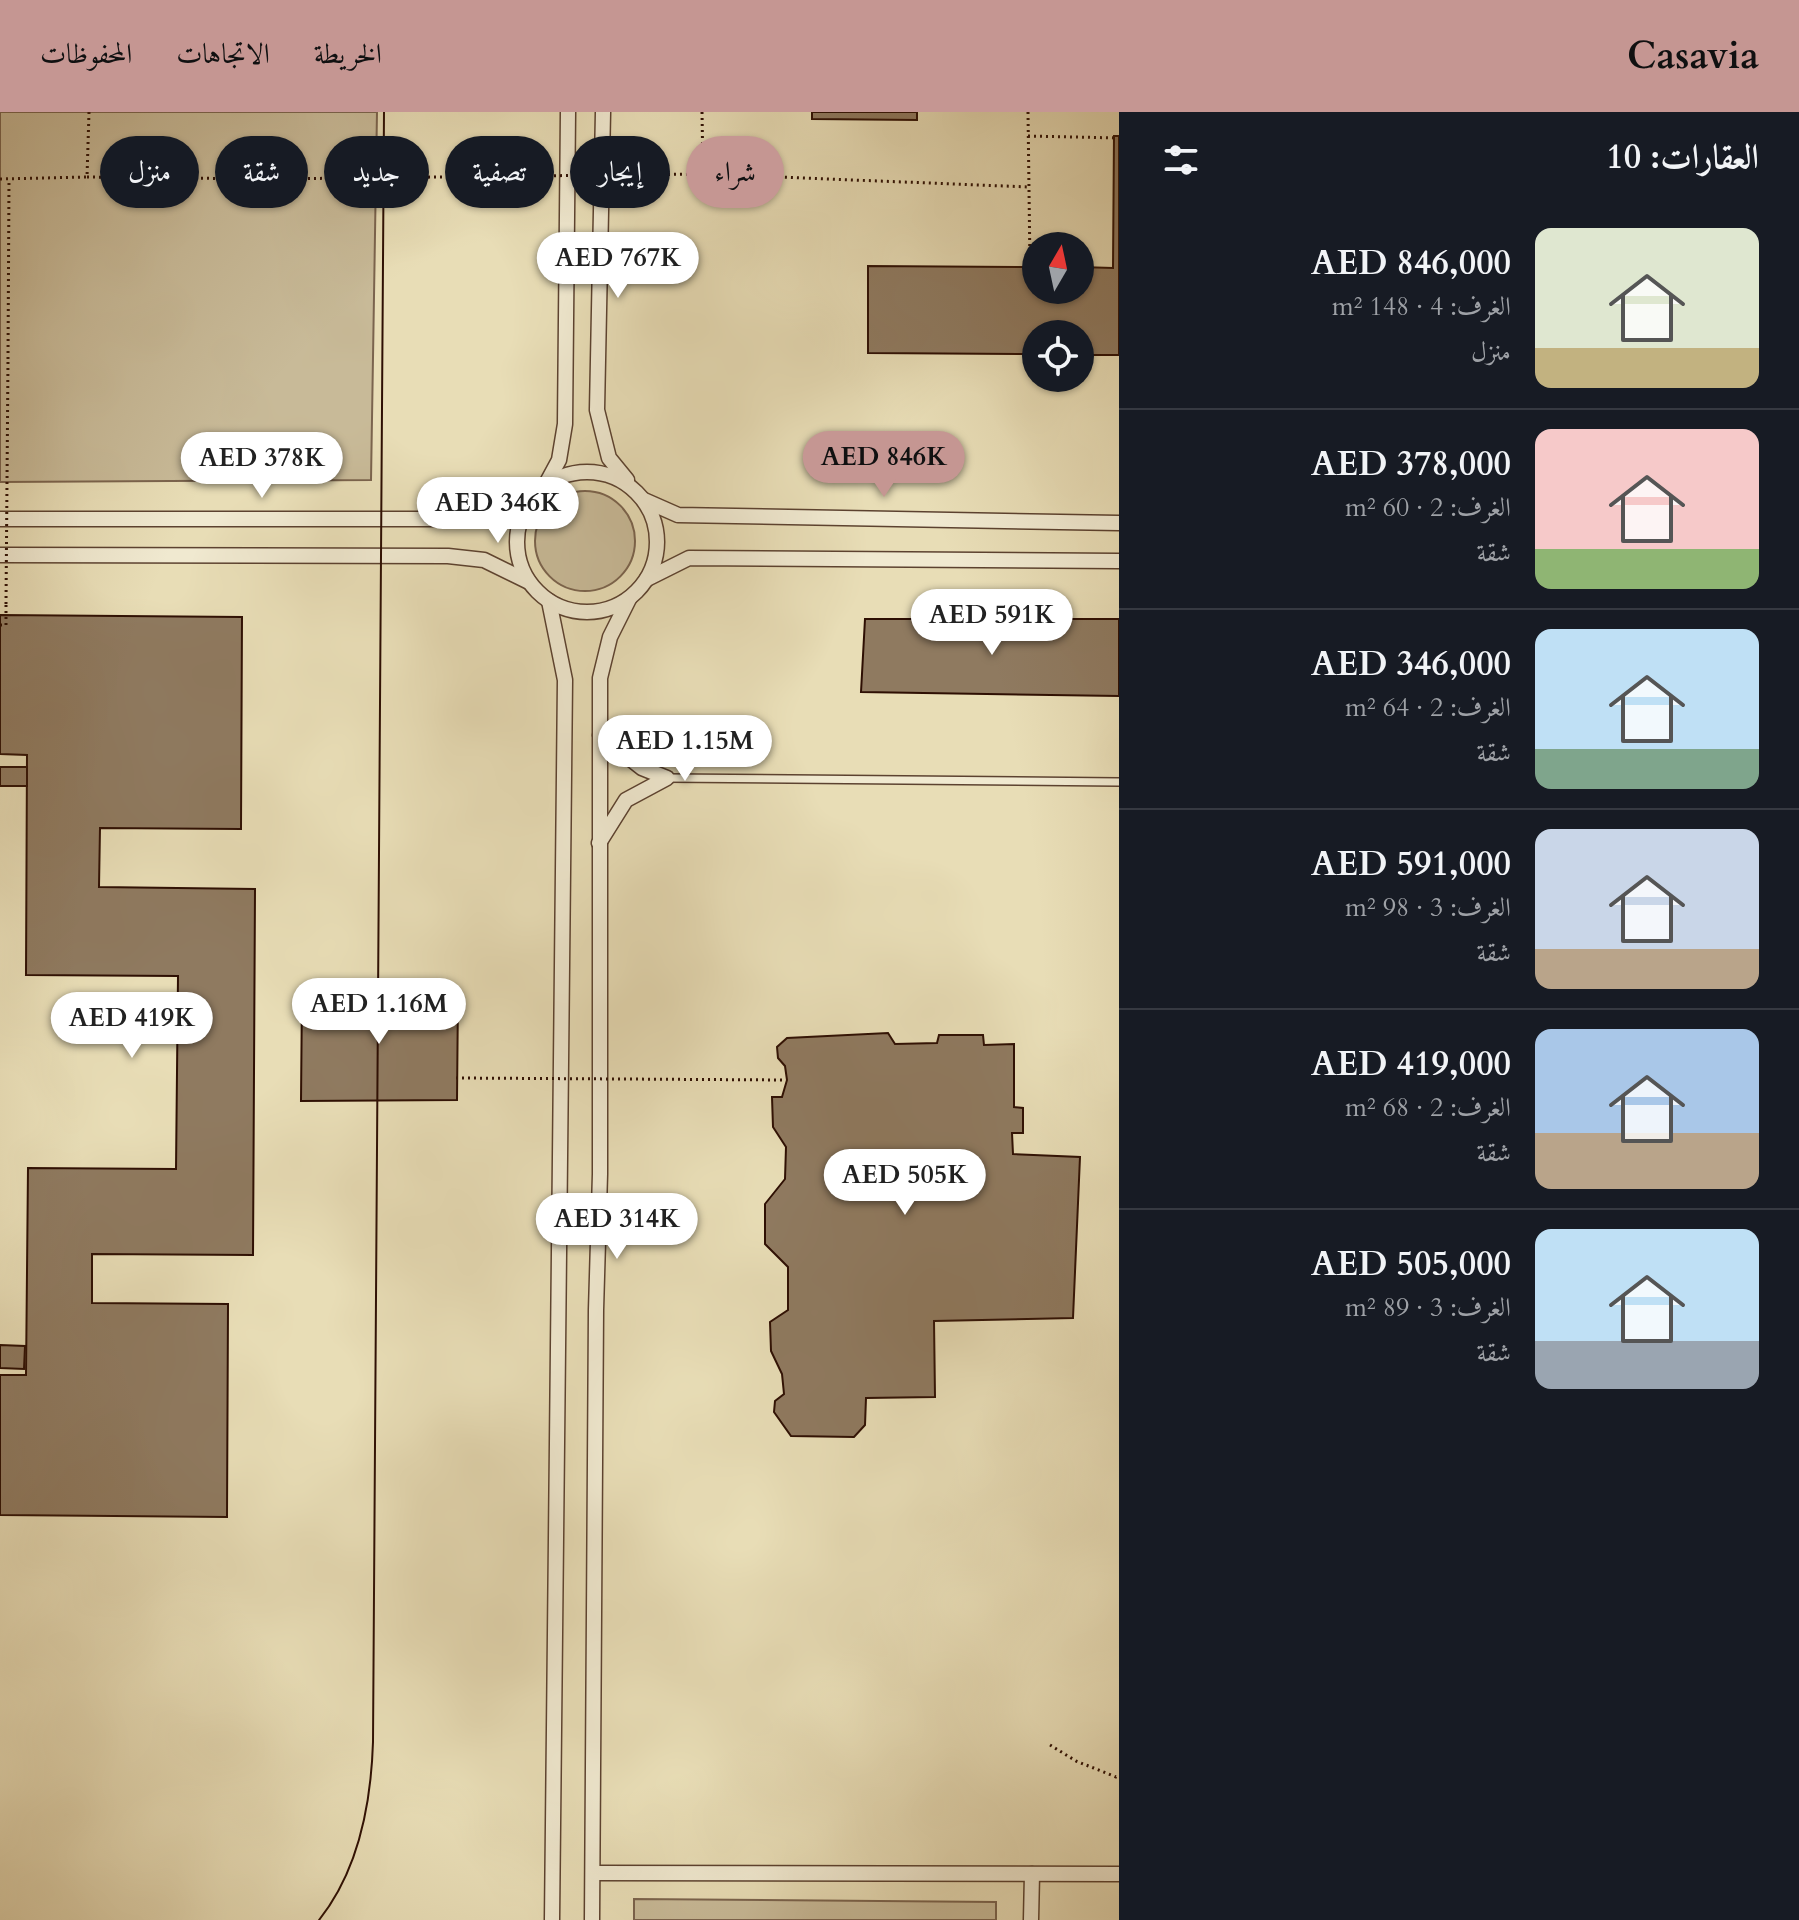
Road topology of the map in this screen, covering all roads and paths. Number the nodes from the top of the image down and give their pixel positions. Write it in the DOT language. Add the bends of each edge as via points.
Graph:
graph roads {
  1 [pos="89,112"];
  2 [pos="568,112"];
  3 [pos="603,112"];
  4 [pos="702,112"];
  5 [pos="1028,112"];
  6 [pos="702,136"];
  7 [pos="1028,136"];
  8 [pos="1119,138"];
  9 [pos="686,174"];
  10 [pos="87,177"];
  11 [pos="784,177"];
  12 [pos="0,179"];
  13 [pos="9,179"];
  14 [pos="1029,187"];
  15 [pos="1030,232"];
  16 [pos="546,485"];
  17 [pos="640,495"];
  18 [pos="528,504"];
  19 [pos="0,519"];
  20 [pos="1119,523"];
  21 [pos="0,555"];
  22 [pos="1119,561"];
  23 [pos="647,579"];
  24 [pos="529,582"];
  25 [pos="629,599"];
  26 [pos="549,601"];
  27 [pos="0,625"];
  28 [pos="600,735"];
  29 [pos="667,778"];
  30 [pos="1119,782"];
  31 [pos="599,844"];
  32 [pos="456,1078"];
  33 [pos="787,1080"];
  34 [pos="1050,1745"];
  35 [pos="1119,1775"];
  36 [pos="593,1873"];
  37 [pos="1032,1874"];
  38 [pos="1119,1874"];
  39 [pos="552,1920"];
  40 [pos="592,1920"];
  41 [pos="1031,1920"];
  1 -- 10 [label="path"];
  2 -- 16 [label="street" via="565,424 559,460"];
  3 -- 17 [label="street" via="597,410 609,458"];
  4 -- 6 [label="path"];
  5 -- 7 [label="path"];
  7 -- 8 [label="path"];
  7 -- 14 [label="path"];
  9 -- 10 [label="path, bridge"];
  10 -- 13 [label="path"];
  11 -- 14 [label="path"];
  12 -- 13 [label="path"];
  13 -- 27 [label="path, bridge" via="6,625"];
  14 -- 15 [label="path"];
  16 -- 17 [label="street" via="567,474 591,471 614,477"];
  16 -- 18 [label="street"];
  17 -- 20 [label="street" via="678,515"];
  17 -- 23 [label="street" via="658,539"];
  18 -- 19 [label="street" via="498,515 447,519"];
  18 -- 24 [label="street" via="517,543"];
  21 -- 24 [label="street" via="448,556 484,560"];
  22 -- 23 [label="street" via="689,558"];
  23 -- 25 [label="street"];
  24 -- 26 [label="street"];
  25 -- 26 [label="street" via="589,612"];
  25 -- 28 [label="street" via="610,637 600,678"];
  26 -- 39 [label="street" via="565,680"];
  28 -- 29 [label="street" via="642,768"];
  28 -- 31 [label="street"];
  29 -- 30 [label="lane"];
  29 -- 31 [label="street" via="626,800"];
  31 -- 36 [label="street"];
  32 -- 33 [label="path, bridge"];
  34 -- 35 [label="path" via="1076,1761"];
  36 -- 37 [label="street"];
  36 -- 40 [label="street"];
  37 -- 38 [label="street"];
  37 -- 41 [label="street"];
}
